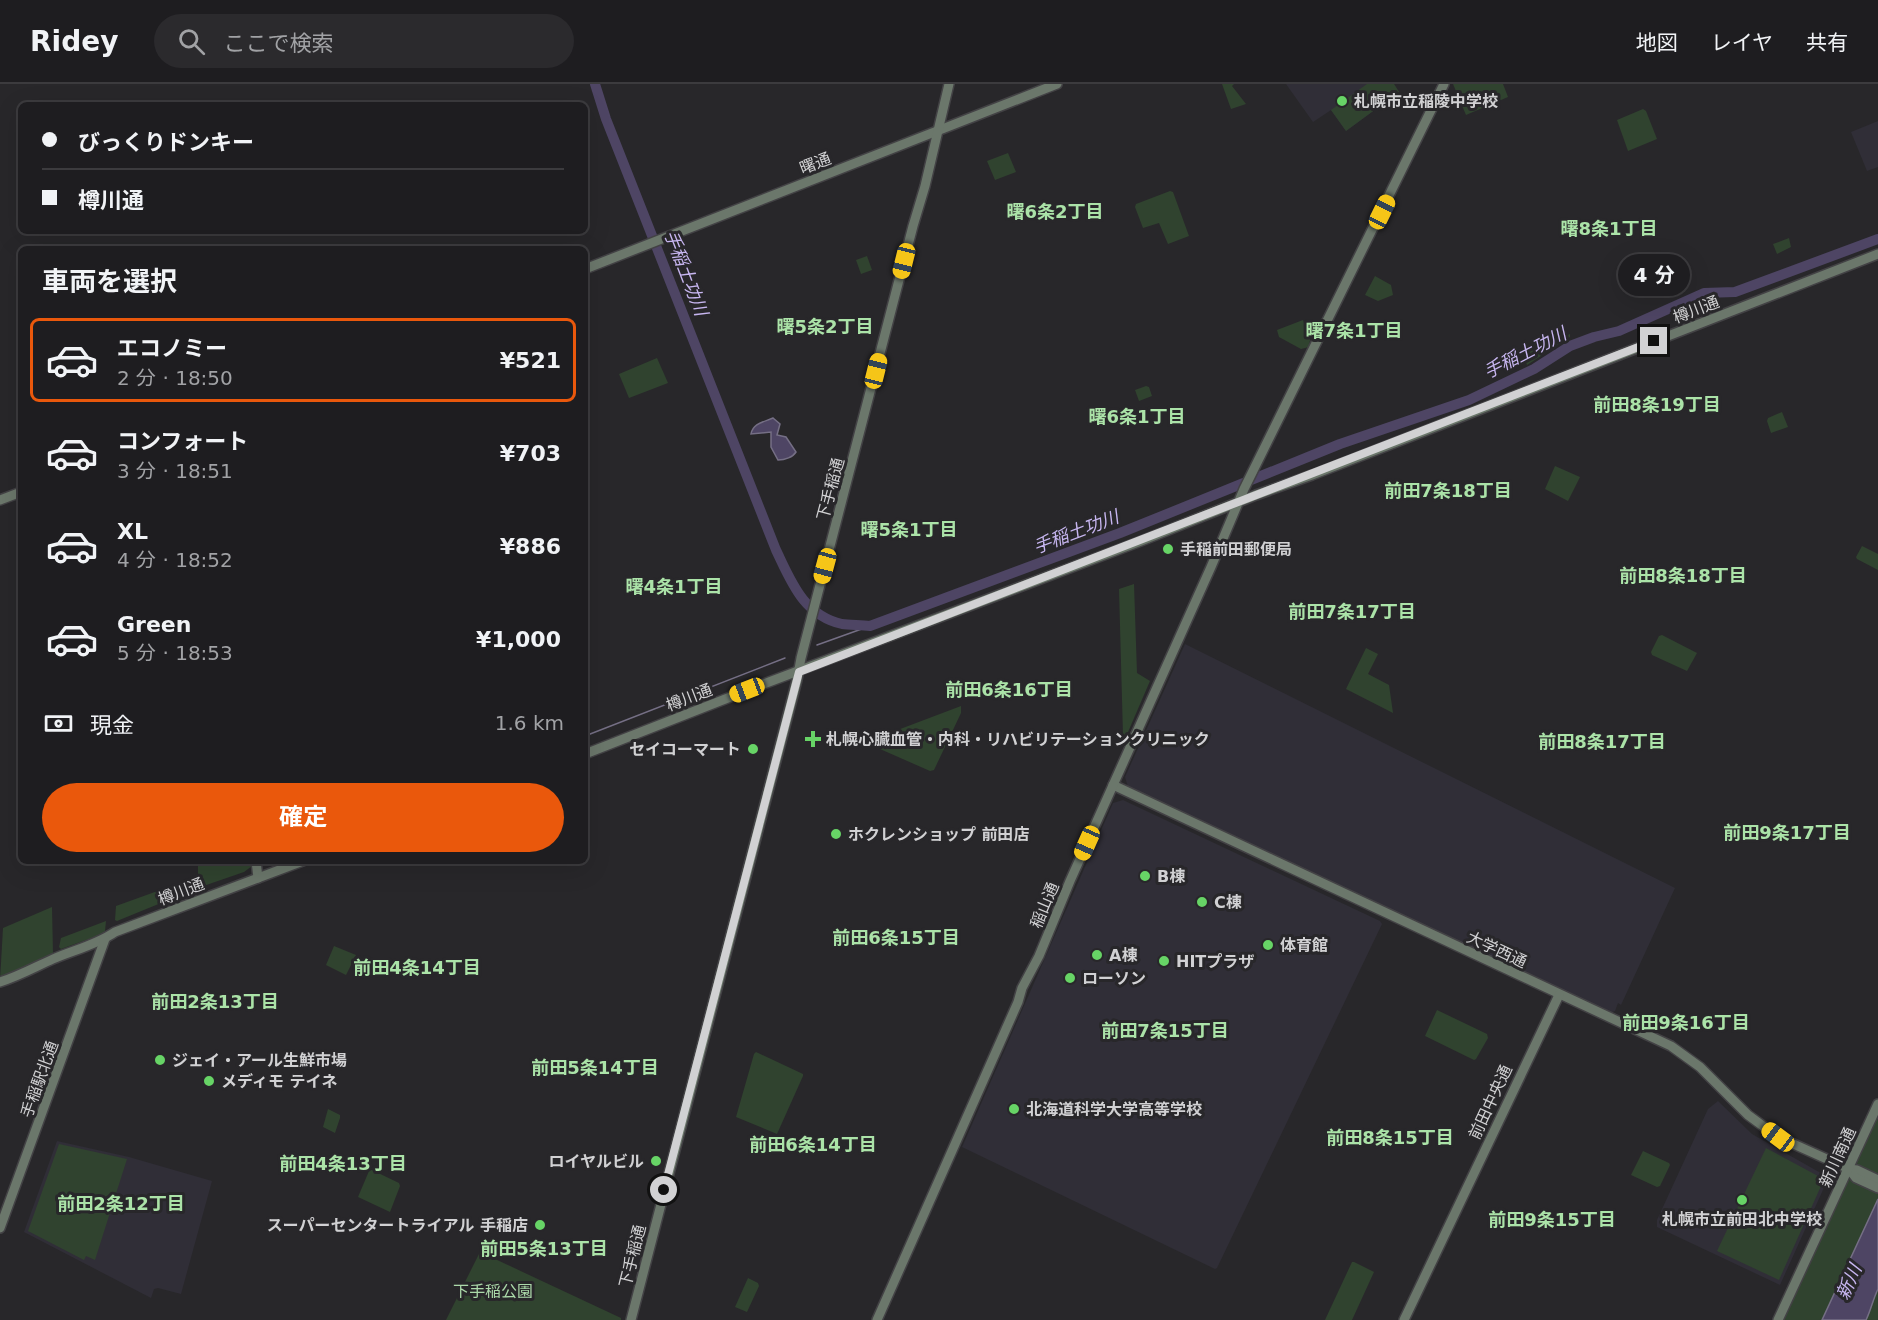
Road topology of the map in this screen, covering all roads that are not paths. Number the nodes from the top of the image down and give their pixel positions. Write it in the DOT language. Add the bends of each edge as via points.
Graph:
graph roads {
  1 [pos="950,84"];
  2 [pos="1057,84"];
  3 [pos="1444,84"];
  4 [pos="938,131"];
  5 [pos="1878,254"];
  6 [pos="588,268"];
  7 [pos="18,493"];
  8 [pos="0,500"];
  9 [pos="1239,502"];
  10 [pos="799,672"];
  11 [pos="588,753"];
  12 [pos="1113,785"];
  13 [pos="256,864"];
  14 [pos="295,864"];
  15 [pos="258,878"];
  16 [pos="105,939"];
  17 [pos="0,982"];
  18 [pos="1559,995"];
  19 [pos="1878,1104"];
  20 [pos="1849,1169"];
  21 [pos="1858,1174"];
  22 [pos="1878,1180"];
  23 [pos="1878,1188"];
  24 [pos="0,1228"];
  25 [pos="631,1320"];
  26 [pos="877,1320"];
  27 [pos="1404,1320"];
  28 [pos="1778,1320"];
  1 -- 4 [label="street, 下手稲通"];
  2 -- 4 [label="street, 曙通"];
  3 -- 9 [label="street, 稲山通"];
  4 -- 6 [label="street, 曙通"];
  4 -- 10 [label="street, 下手稲通"];
  5 -- 9 [label="street, 樽川通"];
  7 -- 8 [label="street"];
  9 -- 10 [label="street, 樽川通"];
  9 -- 12 [label="street, 稲山通"];
  10 -- 11 [label="street, 樽川通"];
  10 -- 25 [label="street, 下手稲通"];
  12 -- 18 [label="street, 大学西通"];
  12 -- 26 [label="street, 稲山通"];
  13 -- 15 [label="street"];
  14 -- 15 [label="street, 樽川通"];
  15 -- 16 [label="street, 樽川通"];
  16 -- 17 [label="street, 樽川通"];
  16 -- 24 [label="street, 手稲駅北通"];
  18 -- 20 [label="street, 大学西通" via="1671,1046 1778,1137"];
  18 -- 27 [label="street, 前田中央通"];
  19 -- 20 [label="street, 新川南通"];
  20 -- 21 [label="street, 大学西通"];
  20 -- 28 [label="street, 新川南通"];
  21 -- 22 [label="street"];
  21 -- 23 [label="street"];
}
